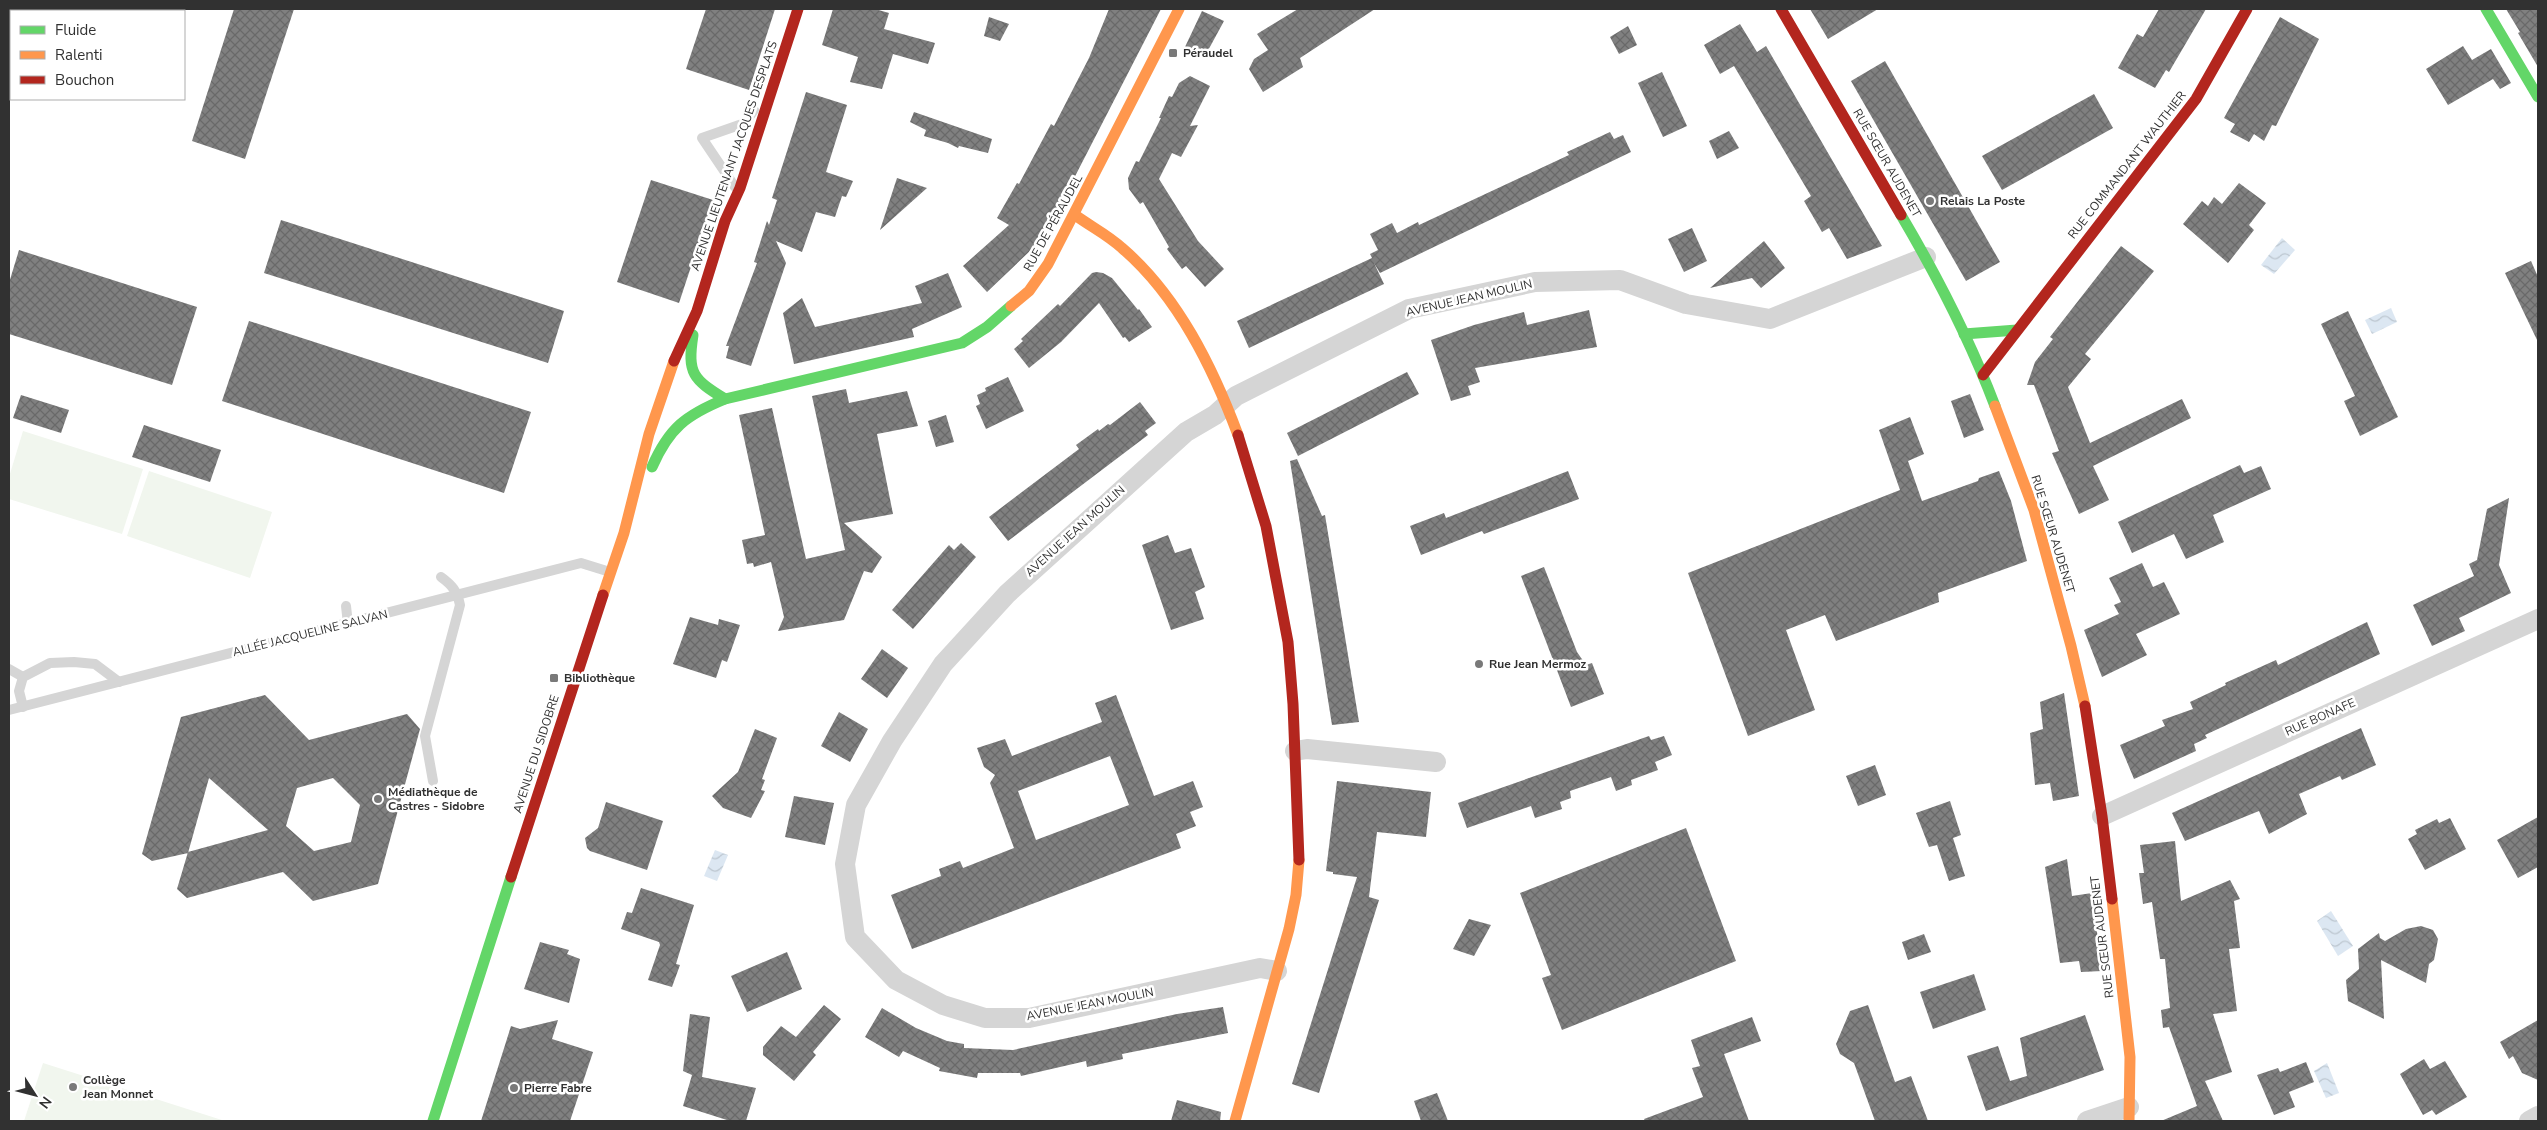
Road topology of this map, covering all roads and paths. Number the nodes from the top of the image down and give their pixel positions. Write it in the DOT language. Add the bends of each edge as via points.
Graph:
graph roads {
  1 [pos="798,9"];
  2 [pos="1180,9"];
  3 [pos="1781,9"];
  4 [pos="2247,9"];
  5 [pos="2486,9"];
  6 [pos="2538,97"];
  7 [pos="757,100"];
  8 [pos="736,197"];
  9 [pos="1075,215"];
  10 [pos="1926,257"];
  11 [pos="697,311"];
  12 [pos="2017,330"];
  13 [pos="1964,334"];
  14 [pos="1983,375"];
  15 [pos="725,399"];
  16 [pos="1226,405"];
  17 [pos="624,533"];
  18 [pos="611,572"];
  19 [pos="441,577"];
  20 [pos="458,595"];
  21 [pos="346,606"];
  22 [pos="2538,619"];
  23 [pos="348,624"];
  24 [pos="9,670"];
  25 [pos="22,677"];
  26 [pos="119,682"];
  27 [pos="23,706"];
  28 [pos="9,710"];
  29 [pos="1295,751"];
  30 [pos="1436,762"];
  31 [pos="432,781"];
  32 [pos="2102,816"];
  33 [pos="1277,972"];
  34 [pos="2129,1114"];
  35 [pos="2538,1116"];
  36 [pos="433,1121"];
  37 [pos="1235,1121"];
  38 [pos="2087,1121"];
  39 [pos="2529,1121"];
  1 -- 8 [label="street, AVENUE LIEUTENANT JACQUES DESPLATS"];
  2 -- 9 [label="street, RUE DE PÉRAUDEL"];
  3 -- 10 [label="street, RUE SŒUR AUDENET"];
  4 -- 12 [label="street, RUE COMMANDANT WAUTHIER" via="2196,99"];
  5 -- 6 [label="street"];
  7 -- 8 [label="lane" via="745,123 702,138 734,185"];
  8 -- 11 [label="street, AVENUE LIEUTENANT JACQUES DESPLATS"];
  9 -- 15 [label="street, RUE DE PÉRAUDEL" via="1029,291 988,327 962,342"];
  9 -- 16 [label="street" via="1092,224 1120,248 1173,305 1189,328"];
  10 -- 13 [label="street, RUE SŒUR AUDENET"];
  10 -- 16 [label="street, AVENUE JEAN MOULIN" via="1770,319 1686,304 1620,280 1525,284 1409,309 1236,396"];
  11 -- 15 [label="street" via="688,364 696,381"];
  11 -- 17 [label="street, AVENUE DU SIDOBRE" via="668,374 648,434"];
  12 -- 13 [label="street"];
  12 -- 14 [label="street, RUE COMMANDANT WAUTHIER"];
  13 -- 14 [label="street, RUE SŒUR AUDENET"];
  14 -- 32 [label="street, RUE SŒUR AUDENET" via="2034,510 2052,574 2086,712"];
  15 -- 17 [label="street, RUE DE PÉRAUDEL" via="696,410 668,435"];
  16 -- 29 [label="street" via="1254,488 1278,587 1288,641"];
  16 -- 33 [label="street, AVENUE JEAN MOULIN" via="1186,432 1114,495 1007,594 943,664 892,741 856,806 845,864 855,937 896,980 942,1005 985,1018 1029,1018 1260,968"];
  17 -- 18 [label="street, AVENUE DU SIDOBRE"];
  18 -- 20 [label="lane, ALLÉE JACQUELINE SALVAN" via="581,563"];
  18 -- 36 [label="street, AVENUE DU SIDOBRE"];
  19 -- 20 [label="lane" via="452,585"];
  20 -- 23 [label="lane, ALLÉE JACQUELINE SALVAN"];
  20 -- 31 [label="lane" via="460,605 425,736"];
  21 -- 23 [label="lane"];
  22 -- 32 [label="street, RUE BONAFE"];
  23 -- 26 [label="lane, ALLÉE JACQUELINE SALVAN"];
  24 -- 25 [label="lane"];
  25 -- 26 [label="lane" via="50,663 74,662 95,664"];
  25 -- 27 [label="lane" via="19,692"];
  26 -- 27 [label="lane, ALLÉE JACQUELINE SALVAN"];
  27 -- 28 [label="lane, ALLÉE JACQUELINE SALVAN"];
  29 -- 30 [label="street"];
  29 -- 33 [label="street" via="1298,876 1292,918"];
  32 -- 34 [label="street, RUE SŒUR AUDENET" via="2130,1057"];
  33 -- 37 [label="street"];
  34 -- 38 [label="street"];
  35 -- 39 [label="street"];
}
